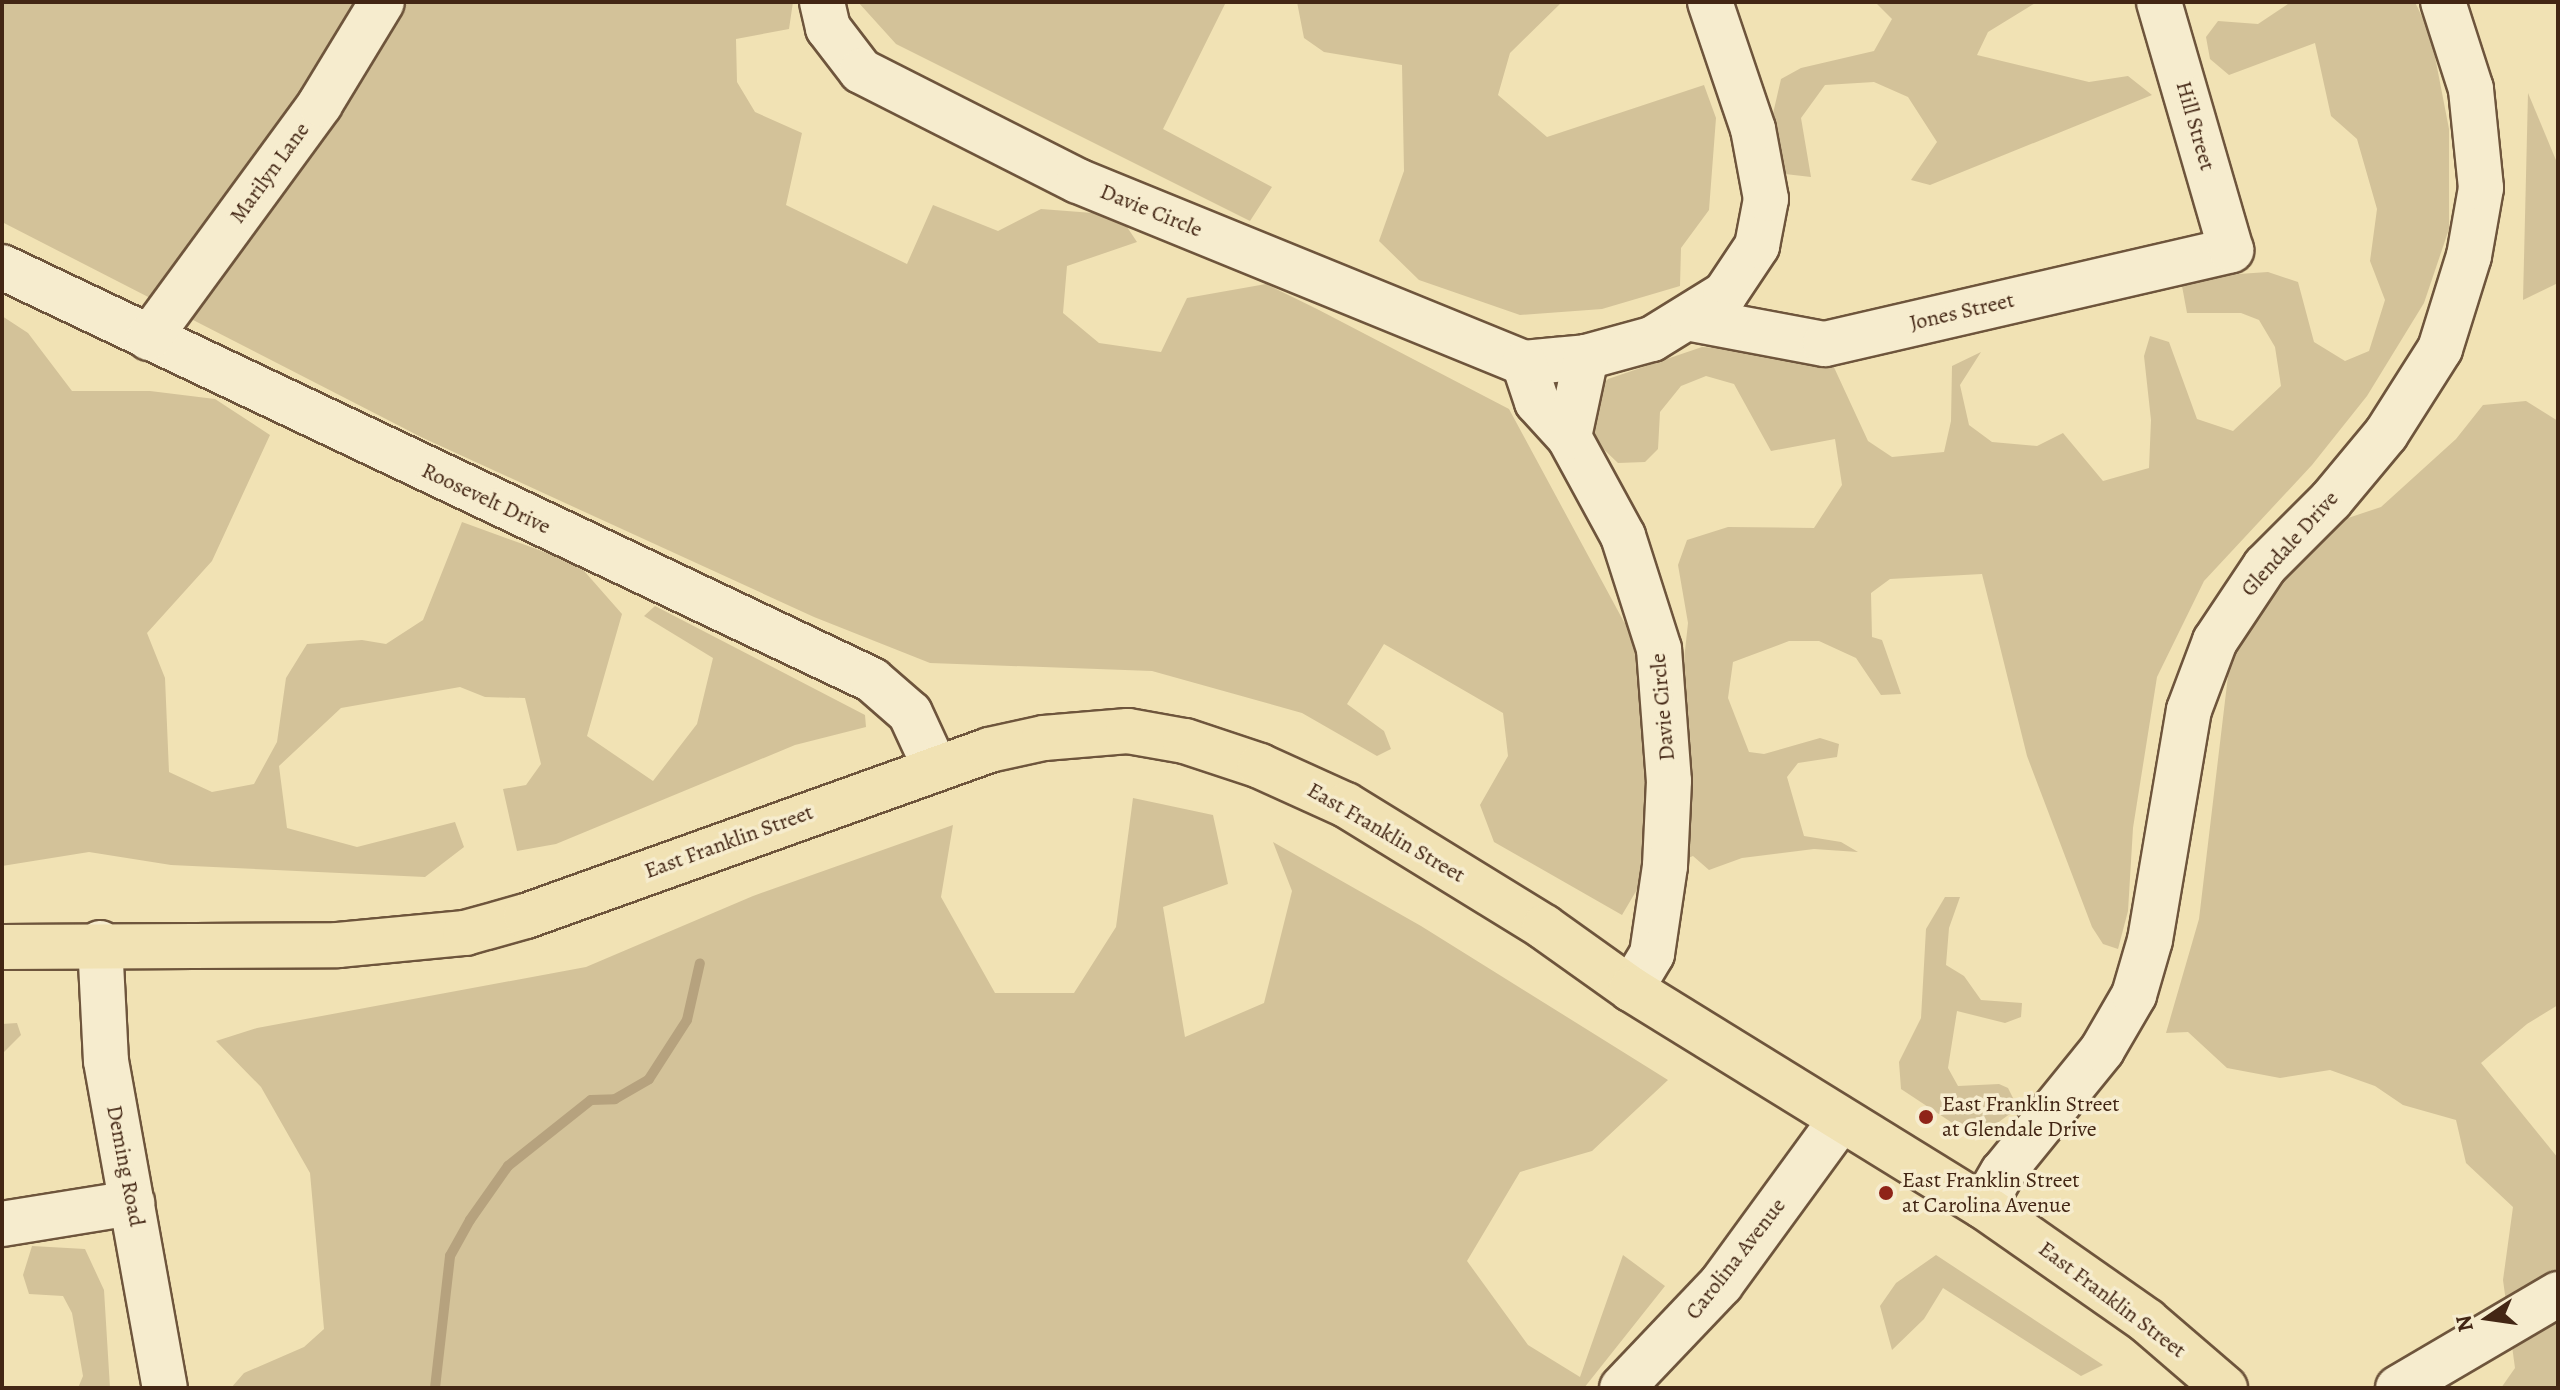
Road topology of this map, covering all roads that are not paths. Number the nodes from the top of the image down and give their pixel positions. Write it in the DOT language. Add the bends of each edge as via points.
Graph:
graph roads {
  1 [pos="382,2"];
  2 [pos="822,2"];
  3 [pos="1710,2"];
  4 [pos="2159,2"];
  5 [pos="2443,2"];
  6 [pos="2231,250"];
  7 [pos="2,267"];
  8 [pos="1691,319"];
  9 [pos="149,338"];
  10 [pos="1586,357"];
  11 [pos="1524,363"];
  12 [pos="1569,437"];
  13 [pos="935,767"];
  14 [pos="100,943"];
  15 [pos="2,947"];
  16 [pos="1631,989"];
  17 [pos="1840,1121"];
  18 [pos="132,1203"];
  19 [pos="1983,1206"];
  20 [pos="2,1224"];
  21 [pos="2558,1294"];
  22 [pos="165,1388"];
  23 [pos="1622,1388"];
  24 [pos="2225,1388"];
  25 [pos="2398,1388"];
  1 -- 9 [label="street, Marilyn Lane" via="320,104"];
  2 -- 11 [label="street, Davie Circle" via="828,28 861,71 1078,181"];
  3 -- 8 [label="street, Davie Circle" via="1753,129 1766,199 1757,246 1725,294"];
  4 -- 6 [label="street, Hill Street"];
  5 -- 19 [label="street, Glendale Drive" via="2471,89 2481,188 2466,268 2440,349 2386,434 2331,500 2265,566 2215,641 2189,710 2150,940 2134,995 2102,1050 2003,1172"];
  6 -- 8 [label="street, Jones Street" via="1825,344"];
  7 -- 9 [label="street, Roosevelt Drive"];
  8 -- 10 [label="street, Davie Circle" via="1652,339"];
  9 -- 13 [label="street, Roosevelt Drive" via="872,680 910,713"];
  10 -- 11 [label="street, Davie Circle"];
  10 -- 12 [label="street"];
  11 -- 12 [label="street, Davie Circle" via="1537,402"];
  12 -- 16 [label="street, Davie Circle" via="1623,536 1647,599 1666,700 1665,866 1652,954"];
  13 -- 14 [label="main road, East Franklin Street" via="526,916 465,933 338,945"];
  13 -- 16 [label="main road, East Franklin Street" via="1044,738 1128,731 1185,741 1260,766 1346,805 1544,927"];
  14 -- 15 [label="main road, East Franklin Street"];
  14 -- 18 [label="street, Deming Road" via="104,1049"];
  16 -- 17 [label="main road, East Franklin Street"];
  17 -- 19 [label="main road, East Franklin Street"];
  17 -- 23 [label="street, Carolina Avenue" via="1721,1284"];
  18 -- 20 [label="street"];
  18 -- 22 [label="street, Deming Road"];
  19 -- 24 [label="main road, East Franklin Street" via="2147,1321"];
  21 -- 25 [label="street"];
}
